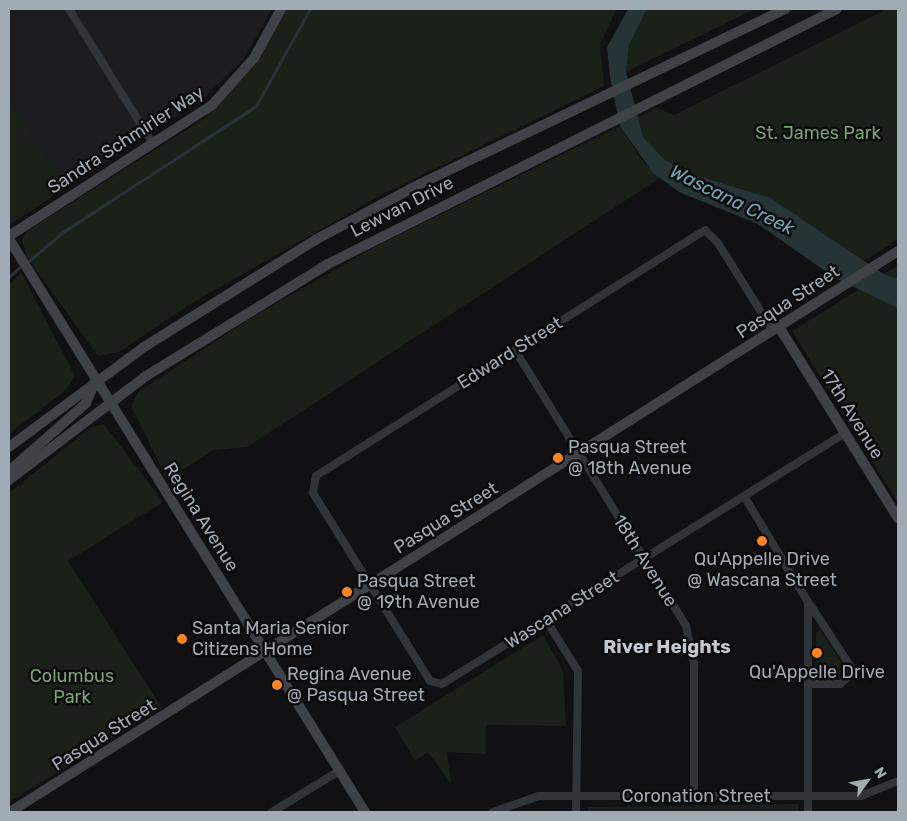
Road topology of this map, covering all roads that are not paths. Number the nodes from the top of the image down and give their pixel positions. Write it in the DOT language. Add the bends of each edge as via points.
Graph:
graph roads {
  1 [pos="68,9"];
  2 [pos="281,9"];
  3 [pos="785,9"];
  4 [pos="837,9"];
  5 [pos="153,144"];
  6 [pos="705,230"];
  7 [pos="9,238"];
  8 [pos="898,250"];
  9 [pos="776,329"];
  10 [pos="515,350"];
  11 [pos="96,379"];
  12 [pos="110,402"];
  13 [pos="845,433"];
  14 [pos="9,447"];
  15 [pos="580,454"];
  16 [pos="9,471"];
  17 [pos="9,480"];
  18 [pos="744,496"];
  19 [pos="898,518"];
  20 [pos="644,559"];
  21 [pos="370,585"];
  22 [pos="808,602"];
  23 [pos="546,620"];
  24 [pos="266,652"];
  25 [pos="810,684"];
  26 [pos="339,771"];
  27 [pos="898,781"];
  28 [pos="576,796"];
  29 [pos="694,796"];
  30 [pos="808,796"];
  31 [pos="10,812"];
  32 [pos="272,812"];
  33 [pos="365,812"];
  34 [pos="493,812"];
  35 [pos="576,812"];
  36 [pos="808,812"];
  1 -- 5 [label="street"];
  2 -- 5 [label="street, Sandra Schmirler Way" via="254,58 229,90"];
  3 -- 11 [label="street, Lewvan Drive" via="315,240"];
  4 -- 12 [label="street, Lewvan Drive" via="328,264"];
  5 -- 7 [label="street, Sandra Schmirler Way"];
  6 -- 9 [label="street, 17th Avenue" via="718,243"];
  6 -- 10 [label="street, Edward Street"];
  7 -- 11 [label="street, Regina Avenue"];
  8 -- 9 [label="street, Pasqua Street"];
  9 -- 13 [label="street, 17th Avenue"];
  9 -- 15 [label="street, Pasqua Street"];
  10 -- 15 [label="street, 18th Avenue"];
  10 -- 21 [label="street, Edward Street" via="316,476 313,493"];
  11 -- 12 [label="street, Regina Avenue"];
  11 -- 14 [label="street, Lewvan Drive"];
  11 -- 16 [label="street" via="86,403"];
  12 -- 17 [label="street, Lewvan Drive"];
  12 -- 24 [label="street, Regina Avenue"];
  13 -- 18 [label="street, Wascana Street"];
  13 -- 19 [label="street, 17th Avenue"];
  15 -- 20 [label="street, 18th Avenue"];
  15 -- 21 [label="street, Pasqua Street"];
  18 -- 20 [label="street, Wascana Street"];
  18 -- 22 [label="street"];
  20 -- 23 [label="street, Wascana Street"];
  20 -- 29 [label="street, 18th Avenue" via="686,626 694,665"];
  21 -- 23 [label="street, Wascana Street" via="430,681 442,684"];
  21 -- 24 [label="street, Pasqua Street"];
  22 -- 25 [label="street"];
  22 -- 25 [label="street" via="851,667 851,675 840,684"];
  23 -- 28 [label="street" via="578,671"];
  24 -- 26 [label="street, Regina Avenue"];
  24 -- 31 [label="street, Pasqua Street"];
  25 -- 30 [label="street"];
  26 -- 32 [label="street"];
  26 -- 33 [label="street, Regina Avenue"];
  27 -- 30 [label="street, Coronation Street" via="861,796"];
  28 -- 29 [label="street, Coronation Street"];
  28 -- 34 [label="street, Coronation Street" via="539,796"];
  28 -- 35 [label="street"];
  29 -- 30 [label="street, Coronation Street"];
  30 -- 36 [label="street"];
}
